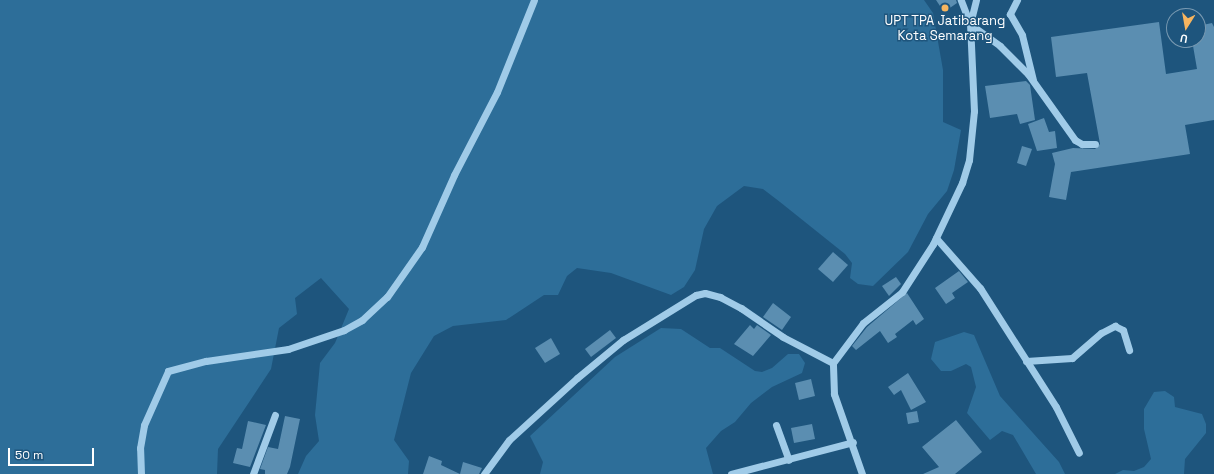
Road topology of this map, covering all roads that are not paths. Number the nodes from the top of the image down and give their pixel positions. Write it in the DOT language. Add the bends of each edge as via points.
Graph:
graph roads {
  1 [pos="534,0"];
  2 [pos="961,0"];
  3 [pos="976,0"];
  4 [pos="1017,0"];
  5 [pos="970,24"];
  6 [pos="1033,80"];
  7 [pos="1095,144"];
  8 [pos="936,238"];
  9 [pos="1129,350"];
  10 [pos="1026,361"];
  11 [pos="833,363"];
  12 [pos="275,415"];
  13 [pos="776,425"];
  14 [pos="853,442"];
  15 [pos="1079,453"];
  16 [pos="789,460"];
  17 [pos="141,474"];
  18 [pos="254,474"];
  19 [pos="484,474"];
  20 [pos="731,474"];
  21 [pos="862,474"];
  1 -- 17 [label="street" via="497,92 454,175 422,247 387,297 362,320 344,330 288,349 206,361 168,371 144,425 140,448"];
  2 -- 5 [label="street"];
  3 -- 5 [label="street"];
  4 -- 6 [label="street" via="1010,14 1022,35"];
  5 -- 6 [label="street" via="1000,46"];
  5 -- 8 [label="street" via="974,111 969,160 954,205"];
  6 -- 7 [label="street" via="1075,140 1082,144"];
  8 -- 10 [label="street" via="980,288"];
  8 -- 11 [label="street" via="902,292 863,323"];
  9 -- 10 [label="street" via="1123,330 1115,326 1101,333 1072,358"];
  10 -- 15 [label="street" via="1056,407"];
  11 -- 14 [label="street" via="834,394"];
  11 -- 19 [label="street" via="783,337 742,308 720,297 705,293 696,295 623,340 577,378 509,440"];
  12 -- 18 [label="street"];
  13 -- 16 [label="street"];
  14 -- 16 [label="street"];
  14 -- 21 [label="street"];
  16 -- 20 [label="street"];
}
